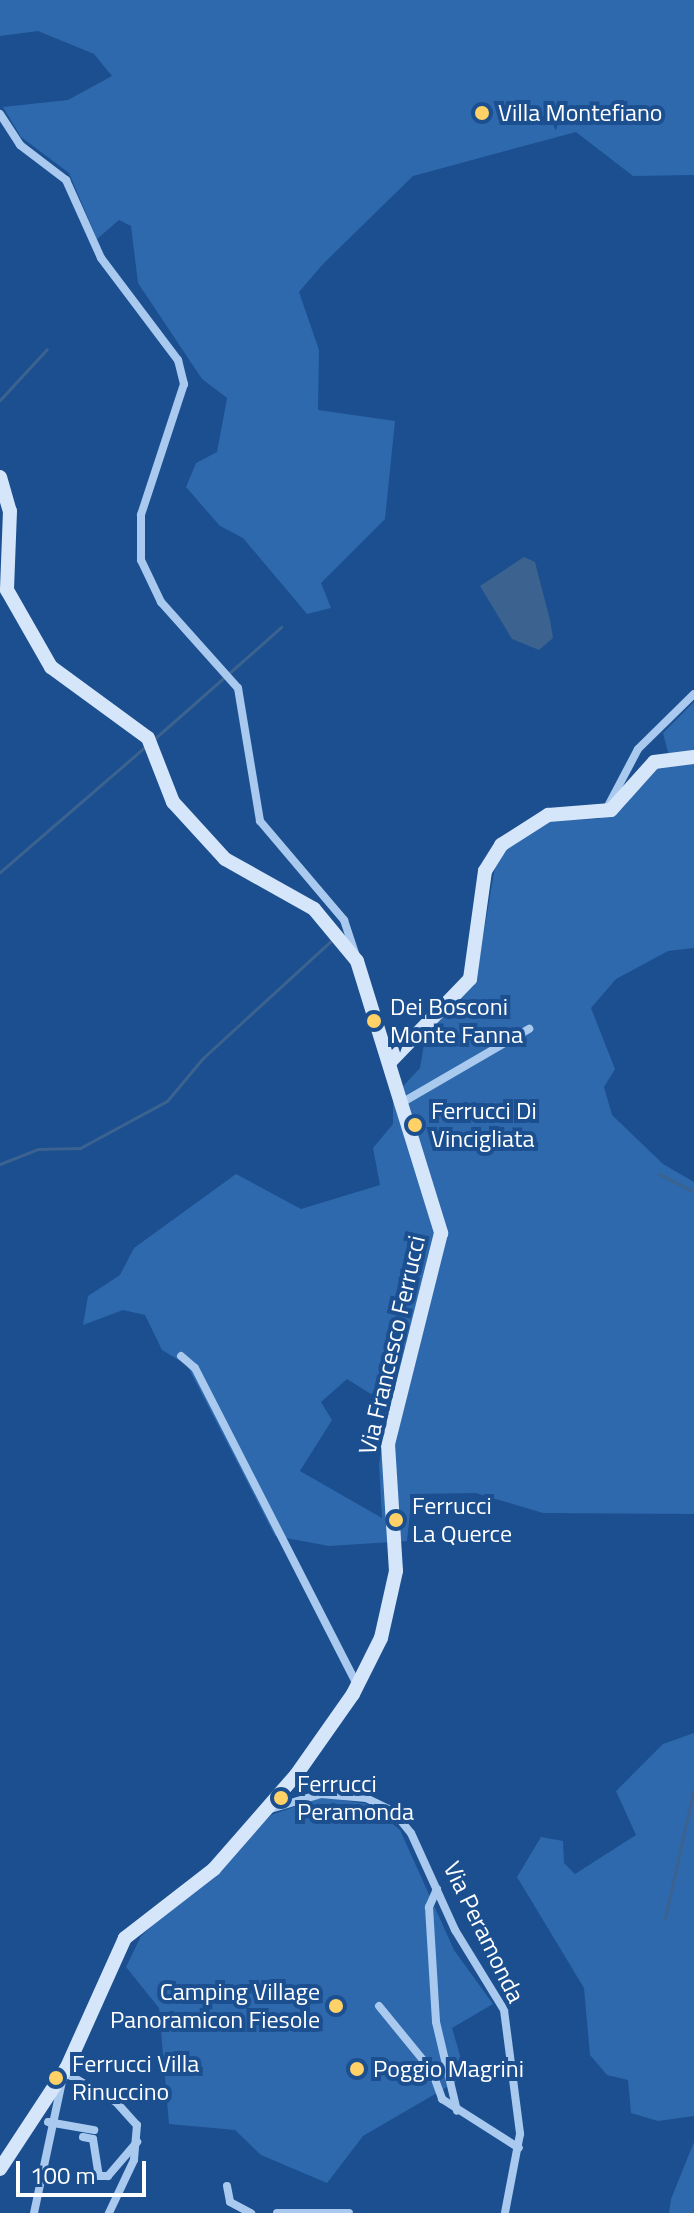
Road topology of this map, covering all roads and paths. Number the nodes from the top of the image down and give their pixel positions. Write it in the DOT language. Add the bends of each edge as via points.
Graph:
graph roads {
  1 [pos="0,114"];
  2 [pos="0,477"];
  3 [pos="694,694"];
  4 [pos="694,757"];
  5 [pos="603,814"];
  6 [pos="357,961"];
  7 [pos="529,1029"];
  8 [pos="391,1061"];
  9 [pos="403,1102"];
  10 [pos="181,1356"];
  11 [pos="357,1686"];
  12 [pos="264,1811"];
  13 [pos="437,1889"];
  14 [pos="379,2006"];
  15 [pos="64,2072"];
  16 [pos="457,2111"];
  17 [pos="48,2122"];
  18 [pos="94,2130"];
  19 [pos="83,2137"];
  20 [pos="140,2138"];
  21 [pos="519,2148"];
  22 [pos="0,2169"];
  23 [pos="227,2186"];
  24 [pos="34,2213"];
  25 [pos="109,2213"];
  26 [pos="251,2213"];
  27 [pos="277,2213"];
  28 [pos="349,2213"];
  29 [pos="505,2213"];
  1 -- 6 [label="street" via="20,145 66,180 101,258 183,372 182,398 141,515 141,560 161,602 229,676 243,703 260,821 344,920"];
  2 -- 6 [label="main road" via="10,511 6,581 16,612 59,677 150,742 169,793 194,829 229,863 314,909"];
  3 -- 5 [label="street" via="638,749"];
  4 -- 5 [label="main road" via="654,762"];
  5 -- 8 [label="main road" via="548,815 501,845 485,871 470,979"];
  6 -- 8 [label="main road, Via Francesco Ferrucci"];
  7 -- 9 [label="street"];
  8 -- 9 [label="main road, Via Francesco Ferrucci"];
  9 -- 11 [label="main road, Via Francesco Ferrucci" via="441,1245 388,1444 394,1602"];
  10 -- 11 [label="street" via="195,1368"];
  11 -- 12 [label="main road, Via Francesco Ferrucci"];
  12 -- 13 [label="street, Via Peramonda" via="321,1794 376,1801 411,1833"];
  12 -- 15 [label="main road, Via Francesco Ferrucci" via="206,1876 125,1938"];
  13 -- 16 [label="street" via="429,1907 436,2022"];
  13 -- 21 [label="street, Via Peramonda" via="502,2003"];
  14 -- 16 [label="street"];
  15 -- 17 [label="street"];
  15 -- 20 [label="street" via="116,2102"];
  15 -- 22 [label="main road, Via Francesco Ferrucci"];
  16 -- 21 [label="street"];
  17 -- 18 [label="street"];
  17 -- 24 [label="street"];
  19 -- 20 [label="street" via="93,2139 95,2169 108,2176"];
  20 -- 25 [label="street"];
  21 -- 29 [label="street, Via Peramonda"];
  23 -- 26 [label="street" via="230,2202"];
  27 -- 28 [label="street"];
}
